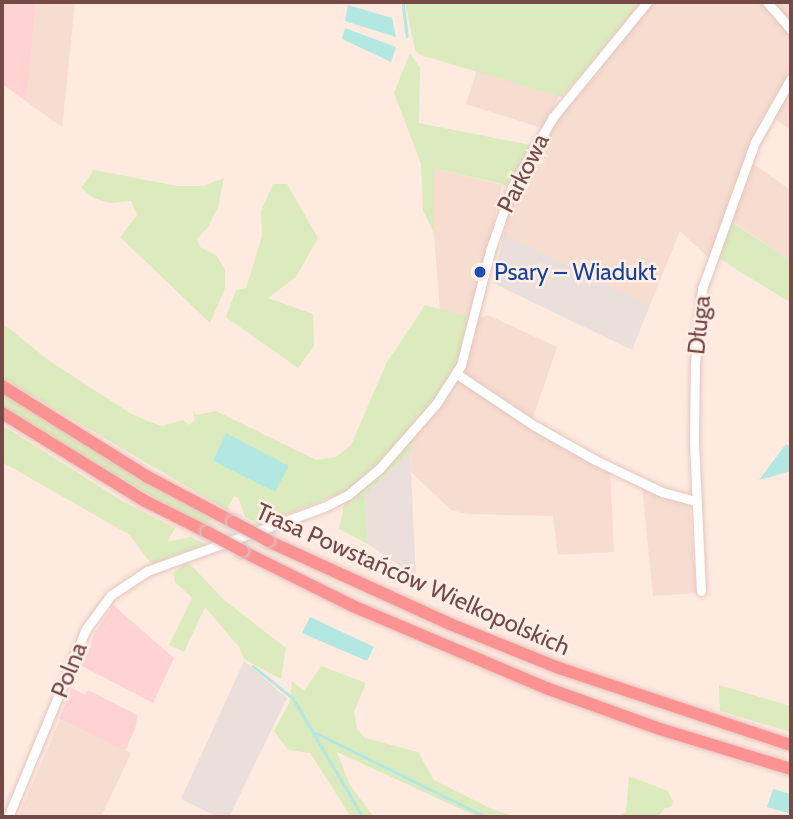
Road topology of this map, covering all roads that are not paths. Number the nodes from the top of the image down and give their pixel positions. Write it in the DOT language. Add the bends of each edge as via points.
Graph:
graph roads {
  1 [pos="647,2"];
  2 [pos="767,2"];
  3 [pos="791,30"];
  4 [pos="791,78"];
  5 [pos="457,374"];
  6 [pos="2,386"];
  7 [pos="2,413"];
  8 [pos="695,501"];
  9 [pos="174,561"];
  10 [pos="701,591"];
  11 [pos="791,745"];
  12 [pos="791,769"];
  13 [pos="8,817"];
  1 -- 5 [label="street, Parkowa" via="553,117 512,187"];
  2 -- 3 [label="street"];
  4 -- 8 [label="street, Długa" via="755,142 702,289 695,363"];
  5 -- 8 [label="street" via="595,460 662,492"];
  5 -- 9 [label="street, Parkowa" via="400,447 349,494"];
  6 -- 11 [label="highway, Trasa Powstańców Wielkopolskich, bridge" via="146,476 268,541 426,614 559,668"];
  7 -- 12 [label="highway, Trasa Powstańców Wielkopolskich, bridge" via="124,489 365,611 546,688"];
  8 -- 10 [label="street, Długa"];
  9 -- 13 [label="street, Polna" via="121,587 94,614"];
}
